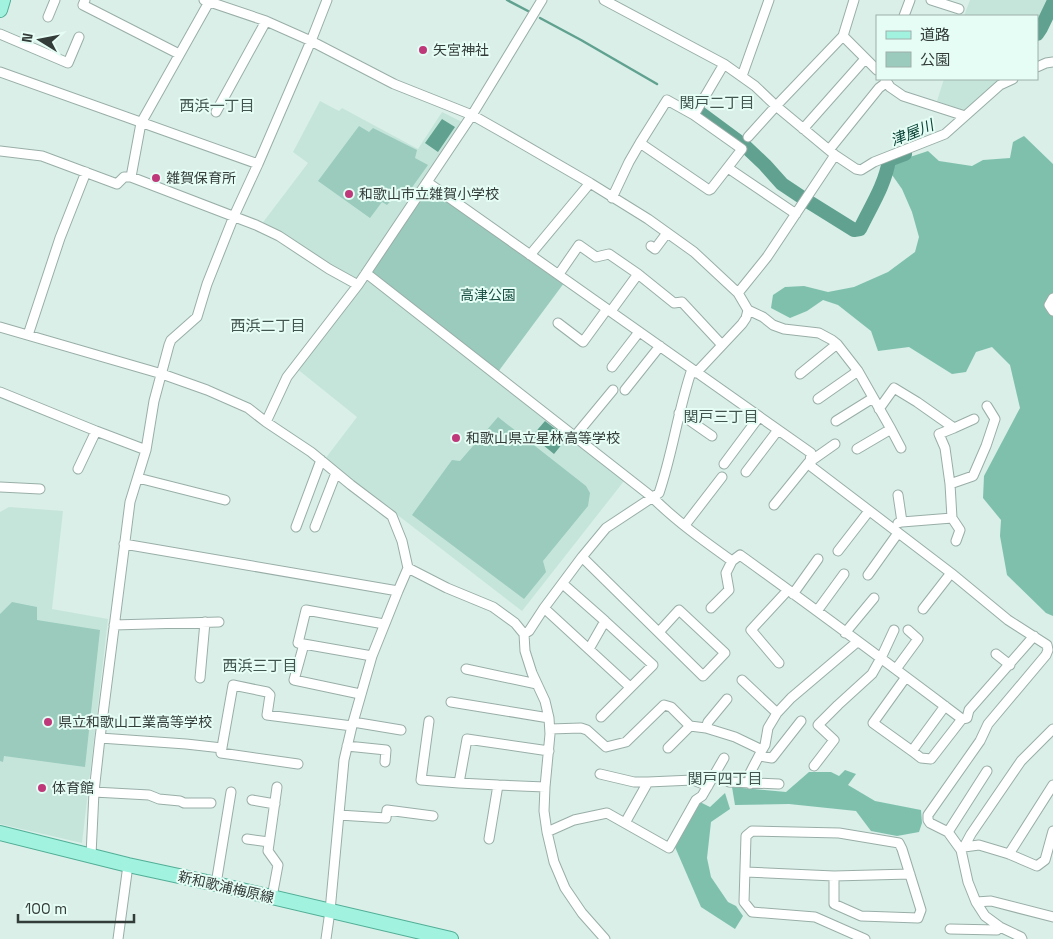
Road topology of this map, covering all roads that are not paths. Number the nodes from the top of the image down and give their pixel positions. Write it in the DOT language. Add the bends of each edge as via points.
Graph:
graph roads {
  1 [pos="3,0"];
  2 [pos="55,0"];
  3 [pos="85,0"];
  4 [pos="326,0"];
  5 [pos="542,0"];
  6 [pos="604,0"];
  7 [pos="769,0"];
  8 [pos="854,0"];
  9 [pos="910,0"];
  10 [pos="931,0"];
  11 [pos="206,1"];
  12 [pos="222,3"];
  13 [pos="959,9"];
  14 [pos="0,10"];
  15 [pos="904,15"];
  16 [pos="48,17"];
  17 [pos="266,21"];
  18 [pos="0,34"];
  19 [pos="843,36"];
  20 [pos="79,38"];
  21 [pos="310,41"];
  22 [pos="179,54"];
  23 [pos="866,59"];
  24 [pos="1053,62"];
  25 [pos="724,64"];
  26 [pos="1038,67"];
  27 [pos="876,69"];
  28 [pos="0,72"];
  29 [pos="742,76"];
  30 [pos="886,80"];
  31 [pos="1010,80"];
  32 [pos="776,106"];
  33 [pos="216,112"];
  34 [pos="472,115"];
  35 [pos="694,115"];
  36 [pos="965,116"];
  37 [pos="141,123"];
  38 [pos="803,129"];
  39 [pos="748,137"];
  40 [pos="640,143"];
  41 [pos="0,151"];
  42 [pos="832,153"];
  43 [pos="258,164"];
  44 [pos="728,168"];
  45 [pos="86,172"];
  46 [pos="131,177"];
  47 [pos="427,182"];
  48 [pos="590,183"];
  49 [pos="612,198"];
  50 [pos="796,214"];
  51 [pos="234,216"];
  52 [pos="667,233"];
  53 [pos="651,246"];
  54 [pos="530,255"];
  55 [pos="366,273"];
  56 [pos="559,274"];
  57 [pos="638,274"];
  58 [pos="358,285"];
  59 [pos="738,294"];
  60 [pos="1053,298"];
  61 [pos="609,310"];
  62 [pos="748,310"];
  63 [pos="1053,310"];
  64 [pos="558,324"];
  65 [pos="0,327"];
  66 [pos="639,332"];
  67 [pos="28,335"];
  68 [pos="837,344"];
  69 [pos="722,345"];
  70 [pos="660,346"];
  71 [pos="612,367"];
  72 [pos="694,371"];
  73 [pos="858,371"];
  74 [pos="162,374"];
  75 [pos="800,374"];
  76 [pos="613,390"];
  77 [pos="625,390"];
  78 [pos="0,392"];
  79 [pos="873,398"];
  80 [pos="818,399"];
  81 [pos="987,406"];
  82 [pos="879,408"];
  83 [pos="679,413"];
  84 [pos="759,417"];
  85 [pos="974,419"];
  86 [pos="836,421"];
  87 [pos="266,422"];
  88 [pos="954,428"];
  89 [pos="891,429"];
  90 [pos="778,430"];
  91 [pos="96,431"];
  92 [pos="575,436"];
  93 [pos="712,436"];
  94 [pos="835,444"];
  95 [pos="901,448"];
  96 [pos="857,449"];
  97 [pos="146,450"];
  98 [pos="321,460"];
  99 [pos="810,462"];
  100 [pos="724,464"];
  101 [pos="78,469"];
  102 [pos="746,472"];
  103 [pos="336,473"];
  104 [pos="722,477"];
  105 [pos="138,478"];
  106 [pos="950,484"];
  107 [pos="0,486"];
  108 [pos="40,489"];
  109 [pos="898,495"];
  110 [pos="652,497"];
  111 [pos="224,500"];
  112 [pos="774,505"];
  113 [pos="868,511"];
  114 [pos="952,518"];
  115 [pos="902,522"];
  116 [pos="685,526"];
  117 [pos="296,527"];
  118 [pos="315,527"];
  119 [pos="894,530"];
  120 [pos="956,540"];
  121 [pos="124,544"];
  122 [pos="838,551"];
  123 [pos="582,556"];
  124 [pos="818,559"];
  125 [pos="732,561"];
  126 [pos="408,568"];
  127 [pos="951,573"];
  128 [pos="844,574"];
  129 [pos="868,575"];
  130 [pos="562,584"];
  131 [pos="398,591"];
  132 [pos="790,592"];
  133 [pos="874,598"];
  134 [pos="544,608"];
  135 [pos="711,608"];
  136 [pos="923,609"];
  137 [pos="817,611"];
  138 [pos="206,622"];
  139 [pos="219,622"];
  140 [pos="605,622"];
  141 [pos="384,624"];
  142 [pos="114,625"];
  143 [pos="894,630"];
  144 [pos="908,630"];
  145 [pos="659,632"];
  146 [pos="845,633"];
  147 [pos="524,634"];
  148 [pos="1034,636"];
  149 [pos="858,642"];
  150 [pos="304,644"];
  151 [pos="589,649"];
  152 [pos="996,654"];
  153 [pos="372,656"];
  154 [pos="881,658"];
  155 [pos="779,663"];
  156 [pos="1010,665"];
  157 [pos="466,669"];
  158 [pos="896,669"];
  159 [pos="906,676"];
  160 [pos="200,678"];
  161 [pos="742,680"];
  162 [pos="537,684"];
  163 [pos="630,687"];
  164 [pos="360,694"];
  165 [pos="727,699"];
  166 [pos="451,702"];
  167 [pos="945,706"];
  168 [pos="777,713"];
  169 [pos="601,716"];
  170 [pos="549,718"];
  171 [pos="962,719"];
  172 [pos="801,720"];
  173 [pos="429,721"];
  174 [pos="352,724"];
  175 [pos="690,726"];
  176 [pos="706,728"];
  177 [pos="550,729"];
  178 [pos="1053,729"];
  179 [pos="401,730"];
  180 [pos="100,738"];
  181 [pos="347,746"];
  182 [pos="222,748"];
  183 [pos="668,748"];
  184 [pos="549,751"];
  185 [pos="912,751"];
  186 [pos="760,753"];
  187 [pos="724,758"];
  188 [pos="385,762"];
  189 [pos="298,764"];
  190 [pos="814,766"];
  191 [pos="988,770"];
  192 [pos="600,774"];
  193 [pos="459,782"];
  194 [pos="648,782"];
  195 [pos="730,782"];
  196 [pos="750,784"];
  197 [pos="779,784"];
  198 [pos="1053,784"];
  199 [pos="498,785"];
  200 [pos="277,786"];
  201 [pos="708,786"];
  202 [pos="545,787"];
  203 [pos="94,792"];
  204 [pos="231,792"];
  205 [pos="252,800"];
  206 [pos="211,803"];
  207 [pos="275,804"];
  208 [pos="339,815"];
  209 [pos="433,816"];
  210 [pos="625,823"];
  211 [pos="1053,831"];
  212 [pos="547,832"];
  213 [pos="948,832"];
  214 [pos="0,833"];
  215 [pos="247,839"];
  216 [pos="489,839"];
  217 [pos="269,842"];
  218 [pos="963,849"];
  219 [pos="1009,854"];
  220 [pos="91,855"];
  221 [pos="128,865"];
  222 [pos="745,872"];
  223 [pos="910,874"];
  224 [pos="834,876"];
  225 [pos="216,884"];
  226 [pos="272,897"];
  227 [pos="976,902"];
  228 [pos="330,911"];
  229 [pos="1053,917"];
  230 [pos="1000,927"];
  231 [pos="950,929"];
  232 [pos="118,939"];
  233 [pos="326,939"];
  234 [pos="451,939"];
  235 [pos="605,939"];
  236 [pos="865,939"];
  237 [pos="1022,939"];
  1 -- 14 [label="main road"];
  2 -- 16 [label="street"];
  3 -- 22 [label="street" via="83,6"];
  4 -- 21 [label="street"];
  5 -- 34 [label="street"];
  6 -- 25 [label="street"];
  7 -- 29 [label="street"];
  8 -- 19 [label="street"];
  9 -- 15 [label="street"];
  10 -- 13 [label="street"];
  11 -- 12 [label="street"];
  11 -- 22 [label="street"];
  12 -- 17 [label="street"];
  17 -- 21 [label="street"];
  17 -- 33 [label="street"];
  18 -- 20 [label="street" via="68,63"];
  19 -- 23 [label="street"];
  19 -- 32 [label="street"];
  21 -- 34 [label="street" via="394,84"];
  21 -- 43 [label="street"];
  22 -- 37 [label="street"];
  23 -- 27 [label="street"];
  23 -- 38 [label="street"];
  24 -- 26 [label="street"];
  25 -- 29 [label="street"];
  25 -- 35 [label="street"];
  28 -- 37 [label="street"];
  29 -- 32 [label="street"];
  30 -- 36 [label="street" via="903,96"];
  30 -- 42 [label="street"];
  31 -- 36 [label="street" via="1000,84"];
  32 -- 38 [label="street"];
  32 -- 39 [label="street"];
  34 -- 47 [label="street"];
  34 -- 48 [label="street"];
  35 -- 40 [label="street" via="667,100"];
  35 -- 44 [label="street" via="742,149"];
  36 -- 42 [label="street" via="945,134 860,170"];
  37 -- 43 [label="street"];
  37 -- 46 [label="street"];
  38 -- 42 [label="street"];
  40 -- 44 [label="street" via="709,190"];
  40 -- 49 [label="street"];
  41 -- 45 [label="street" via="42,156"];
  42 -- 50 [label="street"];
  43 -- 51 [label="street"];
  44 -- 50 [label="street"];
  45 -- 46 [label="street" via="116,184 124,177"];
  45 -- 67 [label="street"];
  46 -- 51 [label="street"];
  47 -- 54 [label="street"];
  47 -- 55 [label="street"];
  48 -- 49 [label="street"];
  48 -- 54 [label="street"];
  49 -- 52 [label="street"];
  50 -- 59 [label="street"];
  51 -- 58 [label="street" via="279,236"];
  51 -- 74 [label="street" via="196,318 171,340"];
  52 -- 53 [label="street" via="655,249"];
  52 -- 59 [label="street" via="694,252"];
  54 -- 56 [label="street"];
  55 -- 58 [label="street"];
  55 -- 92 [label="street"];
  56 -- 57 [label="street" via="579,245 596,257 609,254"];
  56 -- 61 [label="street"];
  57 -- 61 [label="street"];
  57 -- 69 [label="street" via="674,303 682,302"];
  58 -- 87 [label="street" via="287,377"];
  59 -- 62 [label="street"];
  60 -- 63 [label="street" via="1049,305"];
  61 -- 64 [label="street" via="583,342"];
  61 -- 66 [label="street"];
  62 -- 68 [label="street" via="773,325 819,334"];
  62 -- 69 [label="street" via="742,324"];
  65 -- 67 [label="street"];
  66 -- 70 [label="street"];
  66 -- 71 [label="street"];
  67 -- 74 [label="street"];
  68 -- 73 [label="street"];
  68 -- 75 [label="street"];
  69 -- 72 [label="street"];
  70 -- 72 [label="street"];
  70 -- 77 [label="street"];
  72 -- 83 [label="street"];
  72 -- 84 [label="street"];
  73 -- 79 [label="street"];
  73 -- 80 [label="street"];
  74 -- 87 [label="street" via="248,408"];
  74 -- 97 [label="street"];
  76 -- 92 [label="street"];
  78 -- 91 [label="street"];
  79 -- 82 [label="street"];
  79 -- 86 [label="street"];
  81 -- 106 [label="street" via="995,419 973,476"];
  82 -- 88 [label="street" via="894,388"];
  82 -- 89 [label="street"];
  83 -- 93 [label="street"];
  83 -- 110 [label="street" via="663,482 659,492"];
  84 -- 90 [label="street"];
  84 -- 100 [label="street"];
  85 -- 88 [label="street"];
  87 -- 98 [label="street"];
  88 -- 106 [label="street" via="939,434 945,448"];
  89 -- 95 [label="street"];
  89 -- 96 [label="street"];
  90 -- 99 [label="street" via="810,453"];
  90 -- 102 [label="street"];
  91 -- 97 [label="street"];
  91 -- 101 [label="street"];
  92 -- 110 [label="street"];
  94 -- 99 [label="street"];
  97 -- 105 [label="street"];
  98 -- 103 [label="street"];
  98 -- 117 [label="street"];
  99 -- 112 [label="street"];
  99 -- 113 [label="street" via="812,467"];
  103 -- 118 [label="street"];
  103 -- 126 [label="street" via="392,516"];
  104 -- 116 [label="street"];
  105 -- 111 [label="street"];
  105 -- 121 [label="street" via="130,502"];
  106 -- 114 [label="street"];
  107 -- 108 [label="street"];
  109 -- 115 [label="street"];
  110 -- 116 [label="street"];
  110 -- 123 [label="street" via="606,528"];
  113 -- 119 [label="street"];
  113 -- 122 [label="street"];
  114 -- 115 [label="street"];
  114 -- 120 [label="street" via="960,530"];
  115 -- 119 [label="street" via="894,524"];
  116 -- 125 [label="street"];
  119 -- 127 [label="street"];
  119 -- 129 [label="street"];
  121 -- 131 [label="street"];
  121 -- 142 [label="street"];
  123 -- 130 [label="street"];
  123 -- 145 [label="street"];
  124 -- 132 [label="street"];
  125 -- 132 [label="street" via="740,556"];
  125 -- 135 [label="street" via="726,573 729,590"];
  126 -- 131 [label="street"];
  126 -- 147 [label="street" via="494,607"];
  127 -- 136 [label="street"];
  127 -- 148 [label="street" via="1008,620"];
  128 -- 137 [label="street"];
  130 -- 134 [label="street"];
  130 -- 140 [label="street"];
  131 -- 141 [label="street"];
  132 -- 137 [label="street"];
  132 -- 155 [label="street" via="751,630"];
  133 -- 146 [label="street"];
  134 -- 147 [label="street"];
  134 -- 151 [label="street"];
  137 -- 146 [label="street"];
  138 -- 139 [label="street"];
  138 -- 142 [label="street"];
  138 -- 160 [label="street"];
  140 -- 151 [label="street"];
  140 -- 163 [label="street" via="653,665"];
  141 -- 150 [label="street" via="306,610 298,643"];
  141 -- 153 [label="street"];
  142 -- 180 [label="street"];
  143 -- 154 [label="street"];
  144 -- 158 [label="street" via="918,639"];
  145 -- 145 [label="street" via="679,610 725,653 702,676"];
  146 -- 149 [label="street"];
  147 -- 162 [label="street"];
  148 -- 156 [label="street"];
  148 -- 213 [label="street" via="1047,645 1046,655 988,724 980,741 928,815 930,823"];
  149 -- 154 [label="street"];
  149 -- 168 [label="street"];
  150 -- 153 [label="street"];
  150 -- 164 [label="street" via="294,680"];
  151 -- 163 [label="street"];
  152 -- 156 [label="street"];
  153 -- 164 [label="street"];
  154 -- 158 [label="street"];
  154 -- 190 [label="street" via="872,674 818,725 834,740"];
  156 -- 171 [label="street" via="969,710 967,718"];
  157 -- 162 [label="street"];
  158 -- 159 [label="street"];
  159 -- 167 [label="street"];
  159 -- 185 [label="street" via="873,723"];
  161 -- 168 [label="street"];
  162 -- 170 [label="street"];
  163 -- 169 [label="street"];
  164 -- 174 [label="street"];
  165 -- 176 [label="street"];
  166 -- 170 [label="street"];
  167 -- 171 [label="street"];
  167 -- 185 [label="street"];
  168 -- 186 [label="street"];
  170 -- 177 [label="street"];
  171 -- 185 [label="street" via="931,759 921,758"];
  172 -- 186 [label="street" via="772,758"];
  173 -- 193 [label="street" via="421,780"];
  174 -- 179 [label="street"];
  174 -- 181 [label="street"];
  174 -- 182 [label="street" via="268,715 270,695 267,692 233,685"];
  175 -- 176 [label="street"];
  175 -- 177 [label="street" via="671,707 664,705 626,742 606,747 581,728"];
  175 -- 183 [label="street"];
  176 -- 186 [label="street" via="735,737"];
  177 -- 184 [label="street"];
  178 -- 218 [label="street" via="1021,760"];
  180 -- 182 [label="street"];
  180 -- 203 [label="street"];
  181 -- 188 [label="street" via="386,750"];
  181 -- 208 [label="street"];
  182 -- 189 [label="street" via="221,753"];
  184 -- 193 [label="street" via="467,739"];
  184 -- 202 [label="street"];
  186 -- 196 [label="street" via="750,773"];
  187 -- 201 [label="street"];
  191 -- 213 [label="street"];
  192 -- 194 [label="street"];
  193 -- 199 [label="street"];
  194 -- 201 [label="street" via="693,780"];
  194 -- 210 [label="street"];
  195 -- 196 [label="street"];
  196 -- 197 [label="street"];
  198 -- 219 [label="street"];
  199 -- 202 [label="street"];
  199 -- 216 [label="street"];
  200 -- 207 [label="street"];
  201 -- 210 [label="street" via="696,800 669,848"];
  202 -- 212 [label="street"];
  203 -- 206 [label="street" via="149,796 184,803"];
  203 -- 220 [label="street"];
  204 -- 225 [label="street"];
  205 -- 207 [label="street"];
  207 -- 217 [label="street"];
  208 -- 209 [label="street" via="386,818 386,810"];
  208 -- 228 [label="street"];
  210 -- 212 [label="street" via="607,813 574,820"];
  211 -- 219 [label="street" via="1045,860 1037,866"];
  212 -- 235 [label="street" via="554,862 565,888"];
  213 -- 218 [label="street"];
  214 -- 220 [label="main road, 新和歌浦梅原線"];
  215 -- 217 [label="street"];
  217 -- 226 [label="street" via="268,851 278,865"];
  218 -- 219 [label="street" via="979,845"];
  218 -- 227 [label="street" via="968,882"];
  220 -- 221 [label="main road, 新和歌浦梅原線"];
  221 -- 225 [label="main road, 新和歌浦梅原線"];
  221 -- 232 [label="street"];
  222 -- 223 [label="street" via="746,836 752,831 839,833 899,843"];
  222 -- 224 [label="street"];
  222 -- 236 [label="street" via="744,902 752,912 815,918"];
  223 -- 224 [label="street"];
  223 -- 224 [label="street" via="921,910 918,918 861,916 834,904"];
  225 -- 226 [label="main road, 新和歌浦梅原線"];
  226 -- 228 [label="main road, 新和歌浦梅原線"];
  227 -- 229 [label="street" via="991,901"];
  227 -- 230 [label="street" via="985,916"];
  228 -- 233 [label="street"];
  228 -- 234 [label="main road, 新和歌浦梅原線"];
  230 -- 231 [label="street" via="997,930"];
  230 -- 237 [label="street"];
}
